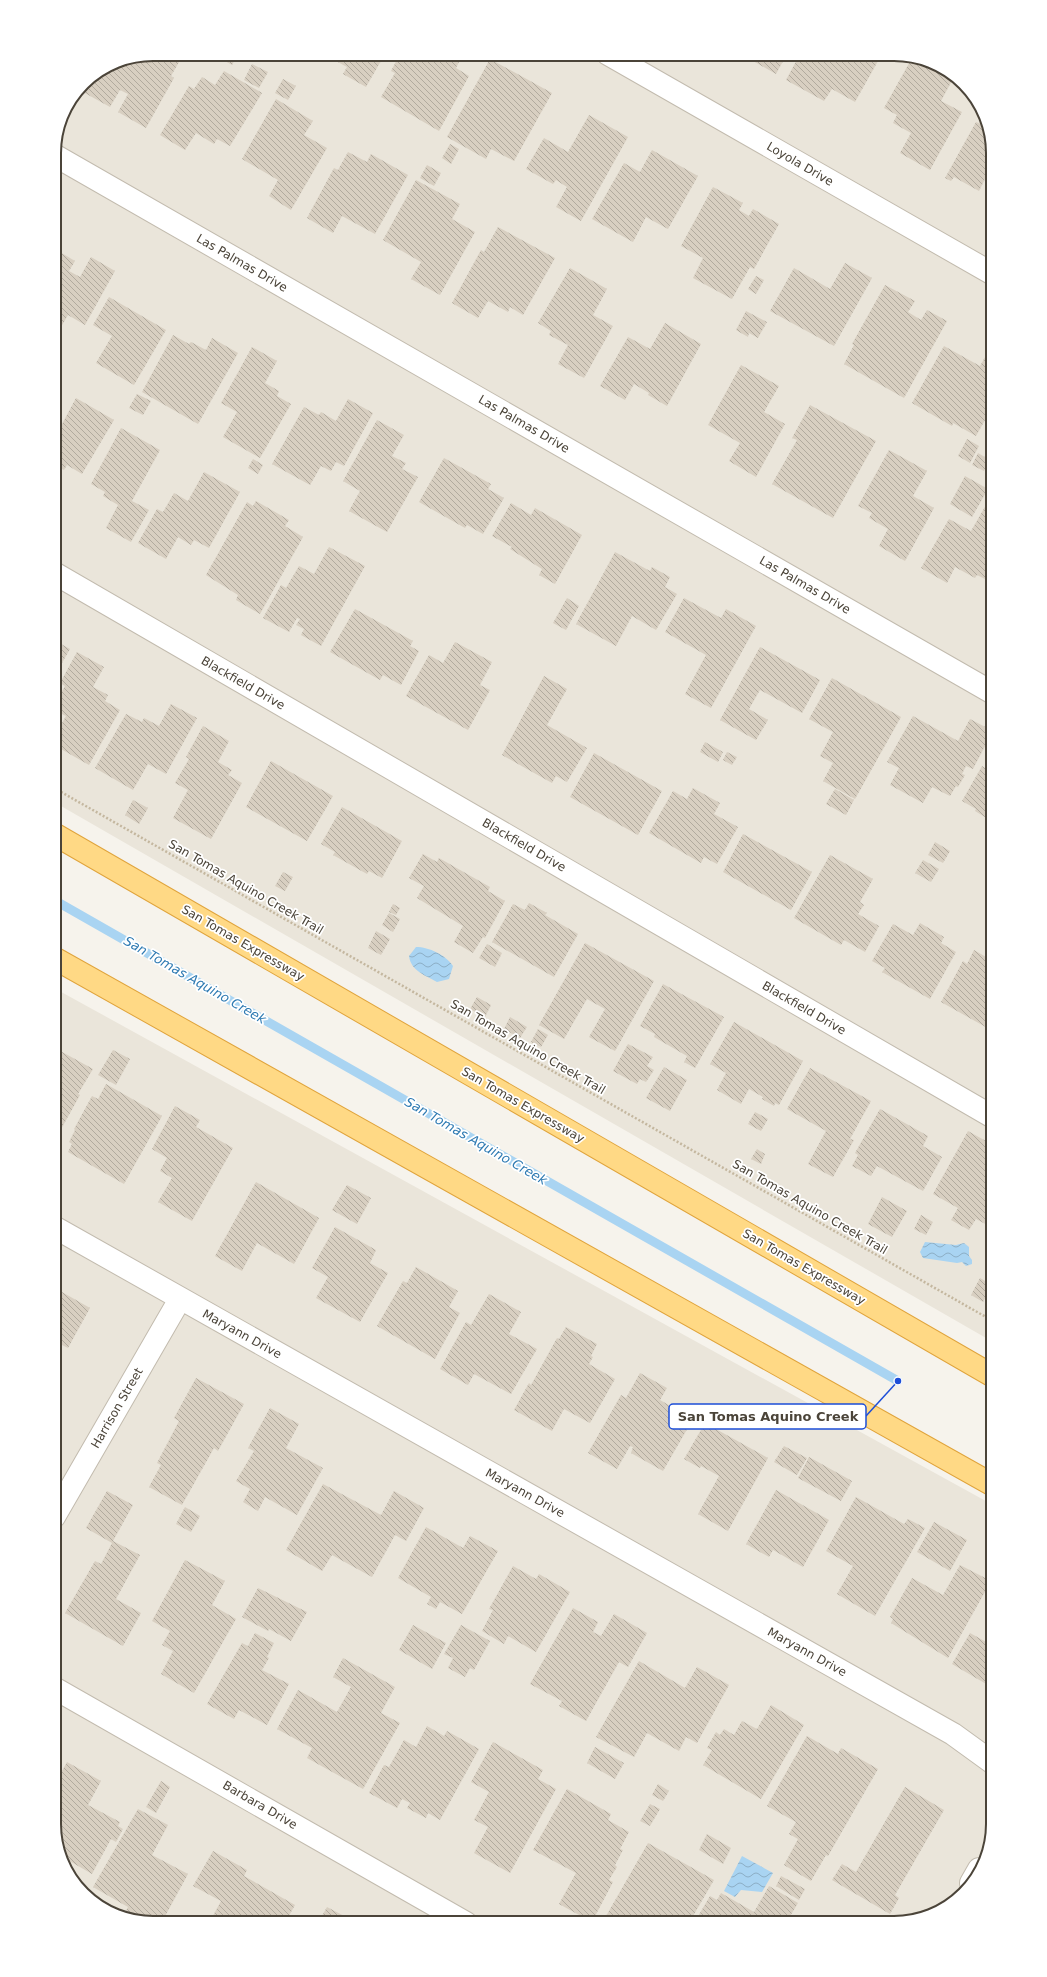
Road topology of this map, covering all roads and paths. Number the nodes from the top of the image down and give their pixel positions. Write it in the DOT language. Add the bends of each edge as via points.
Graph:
graph roads {
  1 [pos="620,61"];
  2 [pos="61,159"];
  3 [pos="986,270"];
  4 [pos="61,577"];
  5 [pos="986,689"];
  6 [pos="61,792"];
  7 [pos="61,838"];
  8 [pos="61,962"];
  9 [pos="986,1113"];
  10 [pos="61,1231"];
  11 [pos="180,1299"];
  12 [pos="986,1317"];
  13 [pos="986,1372"];
  14 [pos="986,1481"];
  15 [pos="61,1505"];
  16 [pos="61,1692"];
  17 [pos="986,1758"];
  18 [pos="454,1916"];
  1 -- 3 [label="street, Loyola Drive"];
  2 -- 5 [label="street, Las Palmas Drive"];
  4 -- 9 [label="street, Blackfield Drive"];
  6 -- 12 [label="path, San Tomas Aquino Creek Trail"];
  7 -- 13 [label="highway, San Tomas Expressway"];
  8 -- 14 [label="highway"];
  10 -- 11 [label="street, Maryann Drive"];
  11 -- 15 [label="street, Harrison Street"];
  11 -- 17 [label="street, Maryann Drive" via="953,1734"];
  16 -- 18 [label="street, Barbara Drive"];
}
